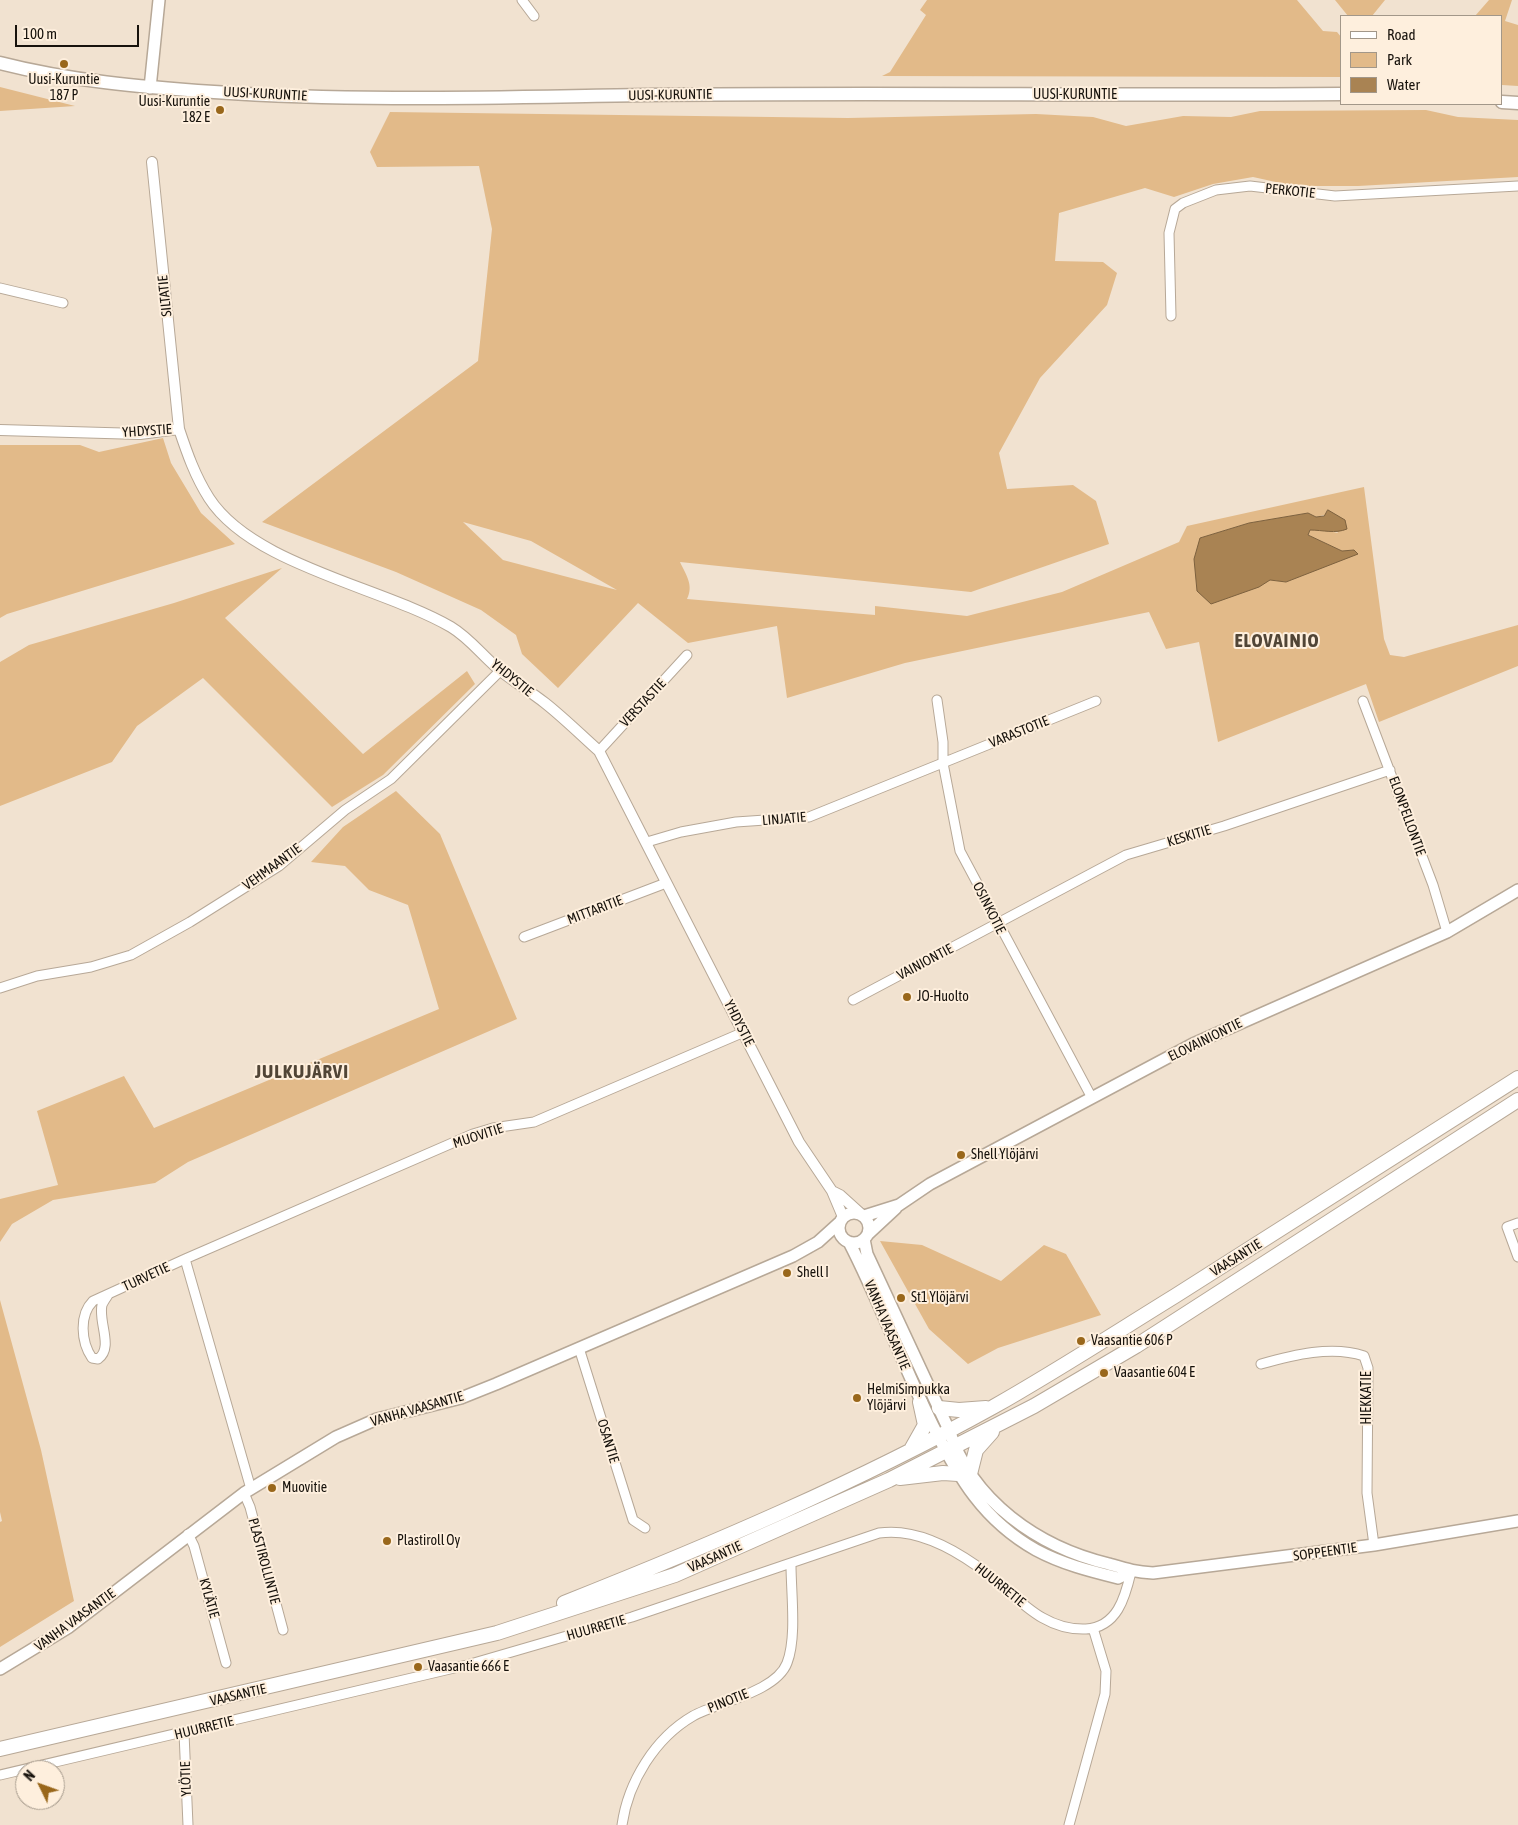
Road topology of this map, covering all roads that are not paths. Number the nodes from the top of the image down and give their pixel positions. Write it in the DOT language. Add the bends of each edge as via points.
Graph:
graph roads {
  1 [pos="159,0"];
  2 [pos="522,0"];
  3 [pos="534,16"];
  4 [pos="0,63"];
  5 [pos="150,88"];
  6 [pos="1340,94"];
  7 [pos="1503,102"];
  8 [pos="1518,103"];
  9 [pos="152,162"];
  10 [pos="1518,186"];
  11 [pos="0,288"];
  12 [pos="63,303"];
  13 [pos="1172,316"];
  14 [pos="179,429"];
  15 [pos="0,430"];
  16 [pos="688,655"];
  17 [pos="500,671"];
  18 [pos="937,700"];
  19 [pos="1096,701"];
  20 [pos="1363,701"];
  21 [pos="599,751"];
  22 [pos="943,763"];
  23 [pos="1390,770"];
  24 [pos="647,842"];
  25 [pos="666,883"];
  26 [pos="1518,890"];
  27 [pos="998,924"];
  28 [pos="1448,932"];
  29 [pos="524,937"];
  30 [pos="0,988"];
  31 [pos="853,1000"];
  32 [pos="744,1032"];
  33 [pos="1518,1078"];
  34 [pos="1092,1098"];
  35 [pos="1518,1100"];
  36 [pos="832,1191"];
  37 [pos="899,1205"];
  38 [pos="862,1215"];
  39 [pos="841,1220"];
  40 [pos="1518,1223"];
  41 [pos="866,1236"];
  42 [pos="846,1240"];
  43 [pos="818,1242"];
  44 [pos="1518,1256"];
  45 [pos="184,1259"];
  46 [pos="108,1294"];
  47 [pos="579,1348"];
  48 [pos="1261,1364"];
  49 [pos="920,1402"];
  50 [pos="992,1407"];
  51 [pos="939,1408"];
  52 [pos="1003,1423"];
  53 [pos="943,1433"];
  54 [pos="912,1448"];
  55 [pos="950,1449"];
  56 [pos="964,1474"];
  57 [pos="889,1480"];
  58 [pos="248,1491"];
  59 [pos="1518,1521"];
  60 [pos="645,1528"];
  61 [pos="188,1534"];
  62 [pos="1374,1545"];
  63 [pos="791,1564"];
  64 [pos="1131,1572"];
  65 [pos="1092,1628"];
  66 [pos="283,1630"];
  67 [pos="474,1637"];
  68 [pos="226,1663"];
  69 [pos="0,1670"];
  70 [pos="184,1733"];
  71 [pos="0,1749"];
  72 [pos="0,1775"];
  73 [pos="188,1825"];
  74 [pos="622,1825"];
  75 [pos="1069,1825"];
  1 -- 5 [label="main road"];
  2 -- 3 [label="street"];
  4 -- 5 [label="main road, UUSI-KURUNTIE" via="78,79"];
  5 -- 6 [label="main road, UUSI-KURUNTIE" via="377,99 792,94"];
  7 -- 8 [label="main road"];
  9 -- 14 [label="street, SILTATIE"];
  10 -- 13 [label="street, PERKOTIE" via="1335,196 1250,186 1216,190 1175,210 1169,233"];
  11 -- 12 [label="street"];
  14 -- 15 [label="street, YHDYSTIE" via="140,434"];
  14 -- 17 [label="street, YHDYSTIE" via="190,464 210,500 248,537 280,554 451,627"];
  16 -- 21 [label="street, VERSTASTIE"];
  17 -- 21 [label="street, YHDYSTIE" via="546,704"];
  17 -- 30 [label="street, VEHMAANTIE" via="391,779 345,810 271,871 131,955 91,967 37,976"];
  18 -- 22 [label="street, OSINKOTIE"];
  19 -- 22 [label="street, VARASTOTIE"];
  20 -- 23 [label="street, ELONPELLONTIE"];
  21 -- 24 [label="street, YHDYSTIE"];
  22 -- 24 [label="street, LINJATIE" via="809,818 736,822"];
  22 -- 27 [label="street, OSINKOTIE" via="960,851"];
  23 -- 27 [label="street, KESKITIE" via="1126,855"];
  23 -- 28 [label="street, ELONPELLONTIE"];
  24 -- 25 [label="street, YHDYSTIE"];
  25 -- 29 [label="street, MITTARITIE"];
  25 -- 32 [label="street, YHDYSTIE"];
  26 -- 28 [label="main road, ELOVAINIONTIE"];
  27 -- 31 [label="street, VAINIONTIE"];
  27 -- 34 [label="street, OSINKOTIE"];
  28 -- 34 [label="main road, ELOVAINIONTIE" via="1230,1027"];
  32 -- 36 [label="street, YHDYSTIE" via="799,1142"];
  32 -- 45 [label="street, MUOVITIE" via="534,1122 473,1134"];
  33 -- 50 [label="highway, VAASANTIE" via="1214,1272"];
  34 -- 37 [label="main road, ELOVAINIONTIE" via="938,1180"];
  35 -- 52 [label="highway, VAASANTIE" via="1136,1346"];
  36 -- 38 [label="street, YHDYSTIE"];
  36 -- 39 [label="street, YHDYSTIE"];
  37 -- 38 [label="main road, ELOVAINIONTIE"];
  37 -- 41 [label="main road, ELOVAINIONTIE"];
  38 -- 39 [label="main road" via="850,1213"];
  38 -- 41 [label="main road" via="869,1223"];
  39 -- 42 [label="main road" via="839,1232"];
  39 -- 43 [label="main road, VANHA VAASANTIE"];
  40 -- 44 [label="street" via="1507,1227"];
  41 -- 42 [label="main road" via="857,1243"];
  41 -- 51 [label="main road, VANHA VAASANTIE" via="868,1254"];
  42 -- 43 [label="main road, VANHA VAASANTIE"];
  42 -- 49 [label="main road, VANHA VAASANTIE"];
  43 -- 47 [label="main road, VANHA VAASANTIE" via="774,1265"];
  45 -- 46 [label="street, TURVETIE"];
  45 -- 58 [label="street"];
  46 -- 46 [label="street, TURVETIE" via="93,1301 82,1319 92,1358 103,1356 106,1348 102,1304"];
  47 -- 58 [label="main road, VANHA VAASANTIE" via="461,1398 354,1428"];
  47 -- 60 [label="street, OSANTIE" via="633,1520"];
  48 -- 62 [label="street, HIEKKATIE" via="1327,1352 1350,1351 1364,1356 1368,1368 1367,1493"];
  49 -- 53 [label="main road, VANHA VAASANTIE"];
  49 -- 54 [label="highway" via="925,1425"];
  50 -- 51 [label="highway"];
  50 -- 53 [label="highway, VAASANTIE"];
  51 -- 53 [label="main road, VANHA VAASANTIE"];
  52 -- 55 [label="highway, VAASANTIE"];
  52 -- 56 [label="highway" via="983,1440"];
  53 -- 54 [label="highway, VAASANTIE"];
  53 -- 55 [label="main road, SOPPEENTIE"];
  54 -- 67 [label="highway, VAASANTIE" via="649,1570"];
  55 -- 56 [label="main road, SOPPEENTIE"];
  55 -- 57 [label="highway, VAASANTIE"];
  56 -- 57 [label="highway"];
  56 -- 64 [label="main road, SOPPEENTIE" via="1014,1520 1052,1544"];
  57 -- 67 [label="highway, VAASANTIE" via="674,1575 530,1623"];
  58 -- 61 [label="main road, VANHA VAASANTIE"];
  58 -- 66 [label="street, PLASTIROLLINTIE"];
  59 -- 62 [label="main road, SOPPEENTIE"];
  61 -- 68 [label="street, KYLÄTIE"];
  61 -- 69 [label="main road, VANHA VAASANTIE" via="69,1627"];
  62 -- 64 [label="main road, SOPPEENTIE" via="1198,1569"];
  63 -- 65 [label="street, HUURRETIE" via="879,1533 913,1534 978,1566 1052,1624 1066,1629"];
  63 -- 70 [label="street, HUURRETIE" via="632,1617 467,1665"];
  63 -- 74 [label="street, PINOTIE" via="792,1636 784,1670 758,1688 692,1717 666,1737 635,1782"];
  64 -- 65 [label="street, HUURRETIE" via="1126,1594 1116,1613 1103,1625"];
  65 -- 75 [label="street" via="1106,1671 1105,1694"];
  67 -- 71 [label="highway, VAASANTIE"];
  70 -- 72 [label="street, HUURRETIE"];
  70 -- 73 [label="street, YLÖTIE"];
}
